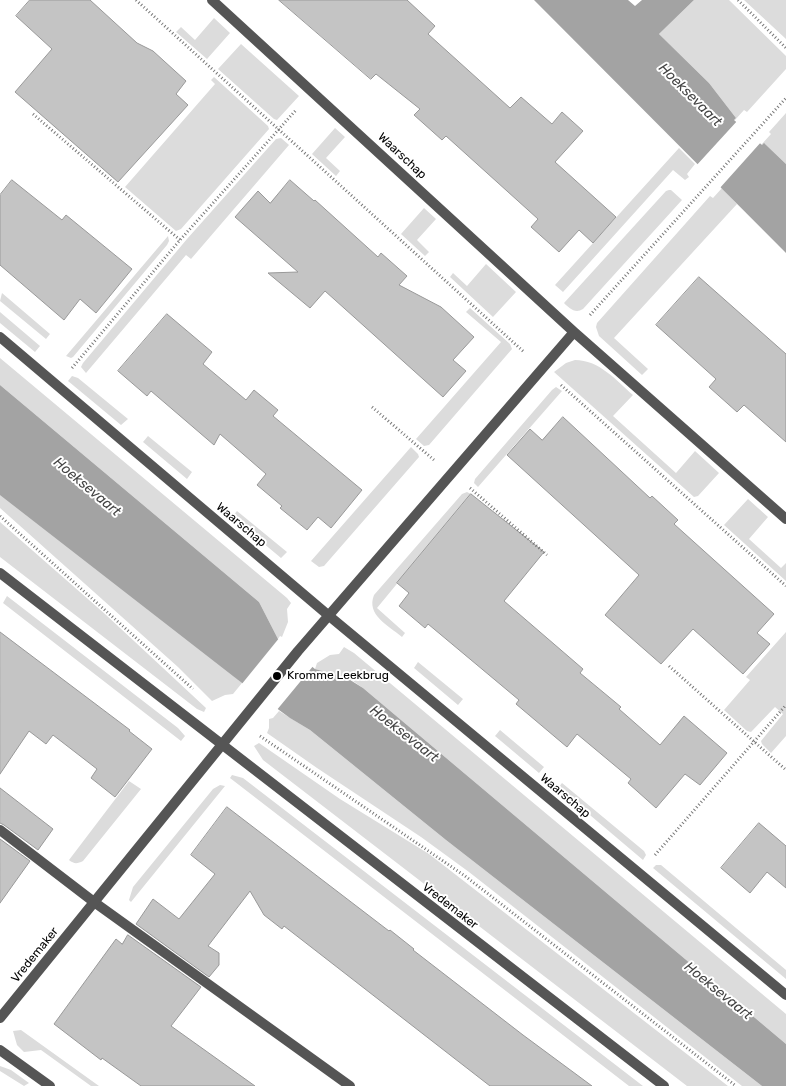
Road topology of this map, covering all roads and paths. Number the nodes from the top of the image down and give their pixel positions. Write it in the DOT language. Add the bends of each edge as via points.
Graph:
graph roads {
  1 [pos="136,0"];
  2 [pos="212,0"];
  3 [pos="738,0"];
  4 [pos="786,48"];
  5 [pos="313,91"];
  6 [pos="786,98"];
  7 [pos="33,114"];
  8 [pos="278,129"];
  9 [pos="180,240"];
  10 [pos="574,332"];
  11 [pos="0,337"];
  12 [pos="542,368"];
  13 [pos="57,385"];
  14 [pos="0,516"];
  15 [pos="786,519"];
  16 [pos="0,573"];
  17 [pos="786,586"];
  18 [pos="328,615"];
  19 [pos="669,666"];
  20 [pos="194,690"];
  21 [pos="786,705"];
  22 [pos="239,724"];
  23 [pos="754,741"];
  24 [pos="221,745"];
  25 [pos="786,770"];
  26 [pos="0,830"];
  27 [pos="640,874"];
  28 [pos="94,902"];
  29 [pos="786,995"];
  30 [pos="0,1018"];
  31 [pos="0,1050"];
  32 [pos="50,1086"];
  33 [pos="350,1086"];
  34 [pos="664,1086"];
  35 [pos="736,1086"];
  1 -- 8 [label="path"];
  2 -- 5 [label="street, Waarschap"];
  3 -- 4 [label="path"];
  5 -- 8 [label="path"];
  5 -- 10 [label="street, Waarschap"];
  6 -- 10 [label="path"];
  7 -- 9 [label="path"];
  8 -- 9 [label="path"];
  8 -- 12 [label="path"];
  9 -- 13 [label="path"];
  10 -- 12 [label="street"];
  10 -- 15 [label="street, Waarschap"];
  11 -- 13 [label="street, Waarschap"];
  12 -- 17 [label="path"];
  12 -- 18 [label="street"];
  13 -- 18 [label="street, Waarschap"];
  14 -- 20 [label="path"];
  16 -- 24 [label="street, Vredemaker"];
  18 -- 22 [label="street, Vredemaker"];
  18 -- 27 [label="street, Waarschap"];
  19 -- 23 [label="path"];
  21 -- 23 [label="path"];
  22 -- 24 [label="street, Vredemaker"];
  22 -- 35 [label="path" via="465,876"];
  23 -- 25 [label="path"];
  23 -- 27 [label="path"];
  24 -- 28 [label="street, Vredemaker"];
  24 -- 34 [label="street, Vredemaker"];
  26 -- 28 [label="street"];
  27 -- 29 [label="street, Waarschap"];
  28 -- 30 [label="street, Vredemaker"];
  28 -- 33 [label="street"];
  31 -- 32 [label="street"];
}
